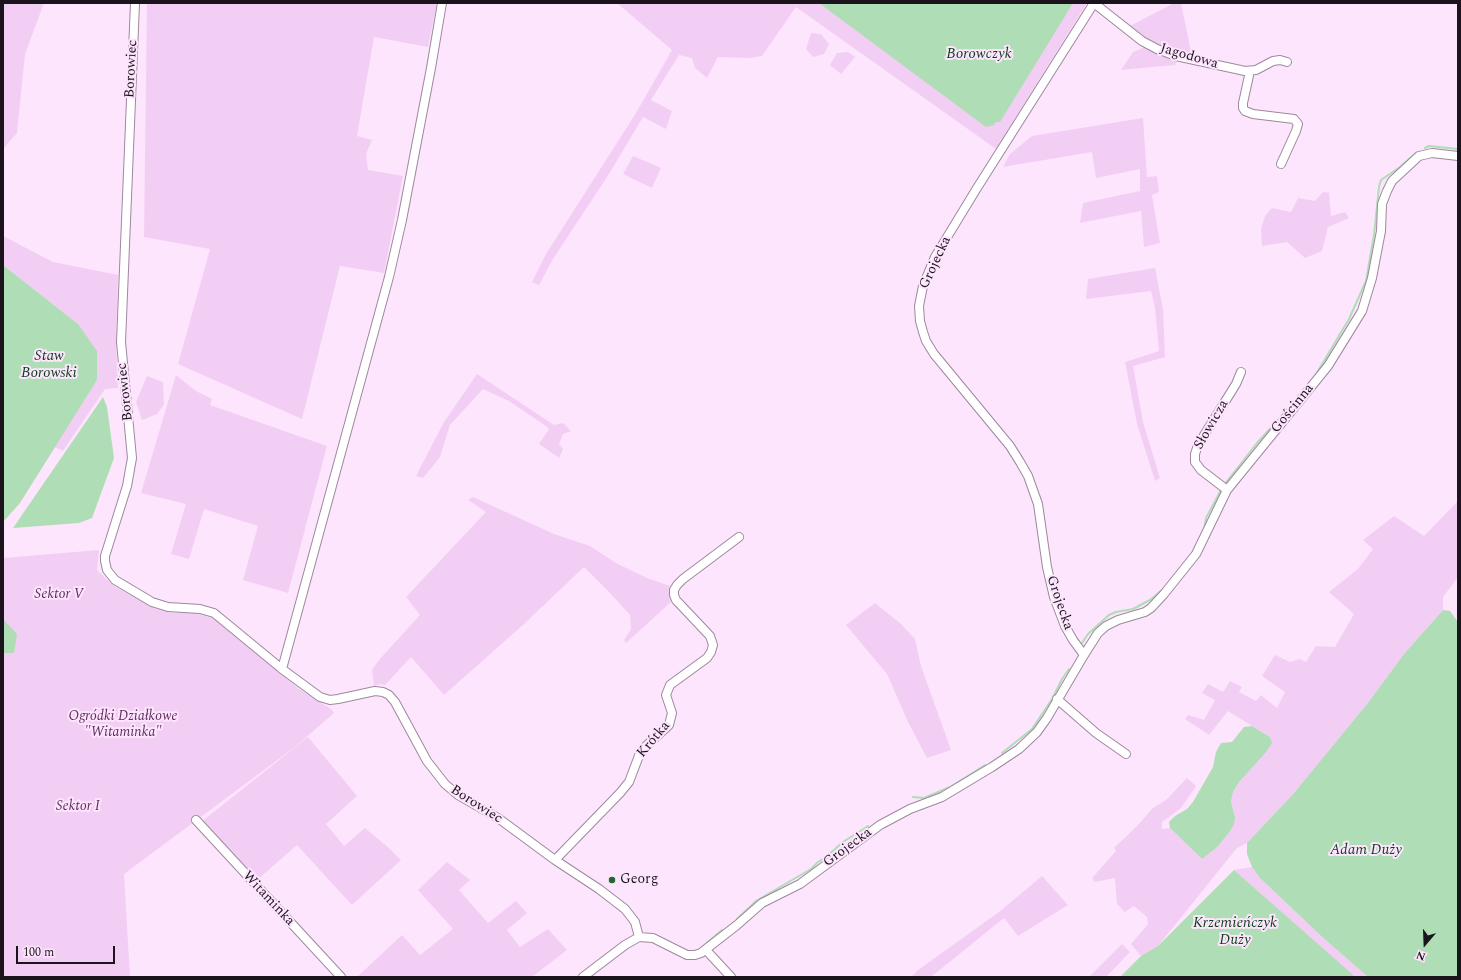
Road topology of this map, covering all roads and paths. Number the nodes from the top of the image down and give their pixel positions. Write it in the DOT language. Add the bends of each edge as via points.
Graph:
graph roads {
  1 [pos="135,3"];
  2 [pos="442,3"];
  3 [pos="1094,3"];
  4 [pos="1287,62"];
  5 [pos="1250,71"];
  6 [pos="1458,156"];
  7 [pos="1280,164"];
  8 [pos="1241,372"];
  9 [pos="1227,490"];
  10 [pos="739,537"];
  11 [pos="1084,655"];
  12 [pos="282,669"];
  13 [pos="1057,699"];
  14 [pos="1126,754"];
  15 [pos="196,820"];
  16 [pos="555,860"];
  17 [pos="639,937"];
  18 [pos="706,950"];
  19 [pos="341,977"];
  20 [pos="583,977"];
  21 [pos="731,977"];
  1 -- 12 [label="street, Borowiec" via="120,342 132,458 105,564 115,580 152,602 168,607 200,609 214,613"];
  2 -- 12 [label="street" via="389,277"];
  3 -- 5 [label="street, Jagodowa" via="1142,41 1157,49 1176,56"];
  3 -- 11 [label="street, Grojecka" via="939,251 925,280 919,306 922,332 931,350 1010,446 1028,476 1038,504 1054,597 1065,626"];
  4 -- 5 [label="street" via="1273,61"];
  5 -- 7 [label="street" via="1243,103 1245,111 1294,120 1298,124"];
  6 -- 9 [label="street, Gościnna" via="1432,153 1419,156 1392,181 1382,204 1381,231 1372,278 1362,311 1328,366"];
  8 -- 9 [label="street, Słowicza" via="1195,454 1195,462 1202,470"];
  9 -- 11 [label="street, Gościnna" via="1196,554 1164,594 1145,612 1106,626"];
  10 -- 16 [label="street, Krótka" via="679,583 674,591 676,600 710,636 711,652 707,658 670,685 666,695 672,713 669,725 640,753 630,778 620,793"];
  11 -- 13 [label="street, Grojecka"];
  12 -- 16 [label="street, Borowiec" via="314,694 325,699 338,700 375,690 389,695 396,702 427,761 444,784"];
  13 -- 14 [label="street" via="1096,733"];
  13 -- 18 [label="street, Grojecka" via="1037,732 1014,753 942,797 910,809 880,825 800,884 762,903"];
  15 -- 19 [label="street, Witaminka"];
  16 -- 17 [label="street, Borowiec" via="625,909 635,922"];
  17 -- 18 [label="street, Grojecka" via="653,938 687,955"];
  17 -- 20 [label="street"];
  18 -- 21 [label="street"];
}
